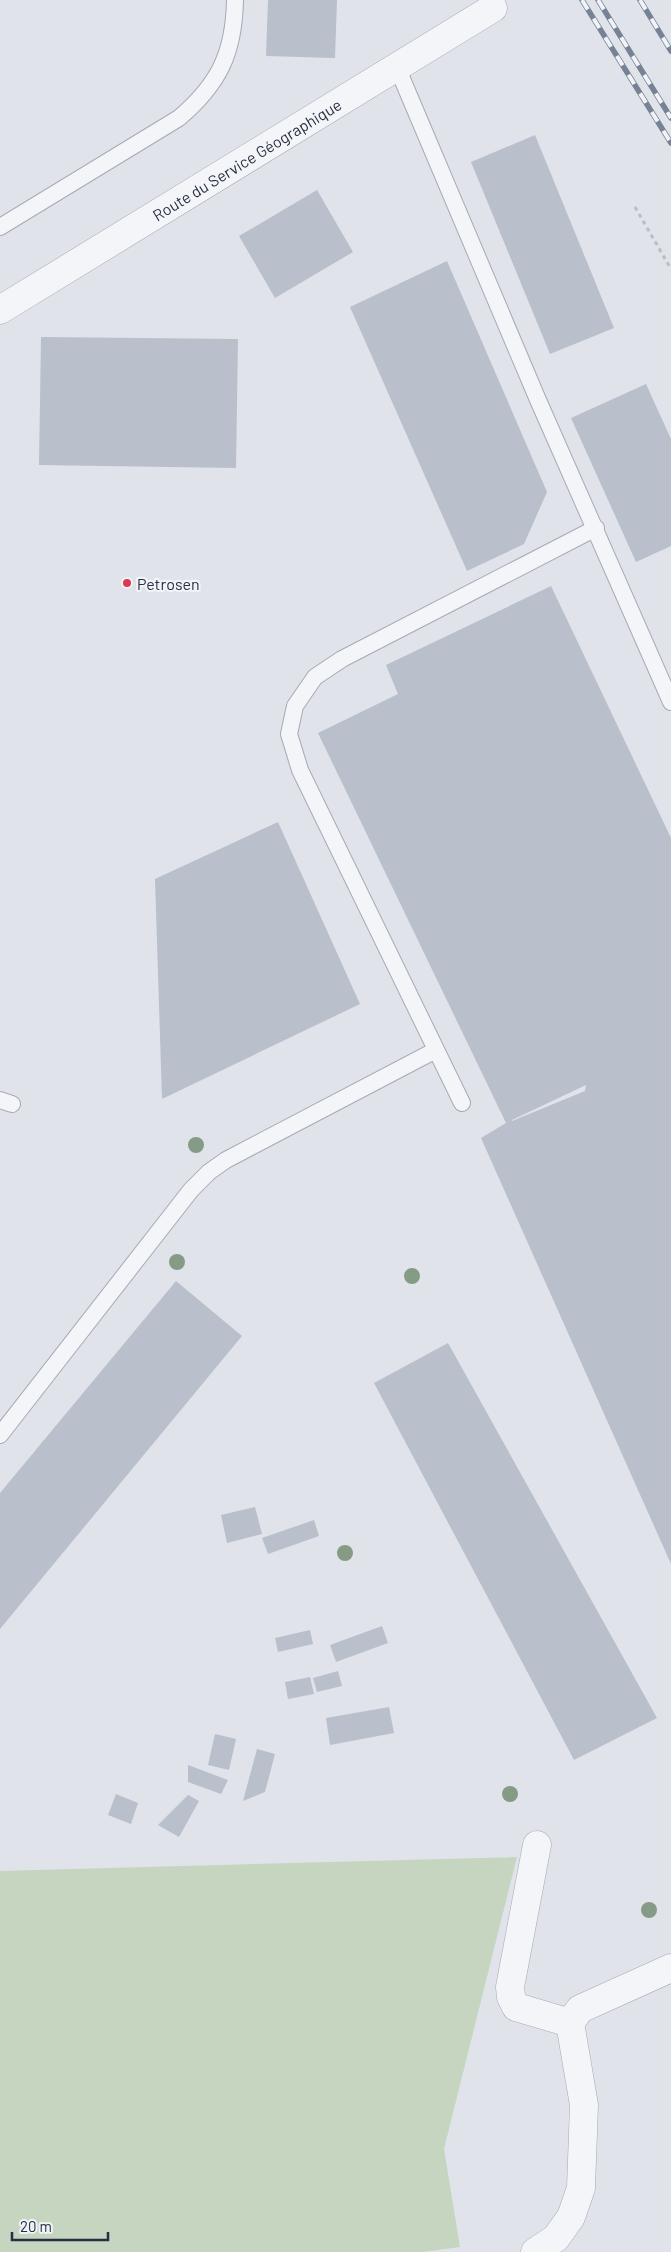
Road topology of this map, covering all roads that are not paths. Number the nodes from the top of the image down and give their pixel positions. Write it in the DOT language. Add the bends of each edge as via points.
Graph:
graph roads {
  1 [pos="235,0"];
  2 [pos="493,8"];
  3 [pos="397,67"];
  4 [pos="0,227"];
  5 [pos="0,310"];
  6 [pos="596,528"];
  7 [pos="671,702"];
  8 [pos="436,1050"];
  9 [pos="462,1103"];
  10 [pos="0,1435"];
  11 [pos="537,1845"];
  12 [pos="671,1968"];
  13 [pos="570,2023"];
  14 [pos="535,2252"];
  1 -- 4 [label="lane" via="230,49 218,76 199,101 179,118"];
  2 -- 3 [label="street, Route du Service Géographique"];
  3 -- 5 [label="street, Route du Service Géographique"];
  3 -- 6 [label="lane" via="538,400"];
  6 -- 7 [label="lane"];
  6 -- 8 [label="lane" via="342,659 315,677 295,706 289,734 300,770"];
  8 -- 9 [label="lane"];
  8 -- 10 [label="lane" via="226,1160 209,1172 191,1190"];
  11 -- 13 [label="street" via="510,1987 511,1997 516,2007"];
  12 -- 13 [label="street" via="580,2009"];
  13 -- 14 [label="street" via="584,2105 581,2188 571,2217 556,2238"];
}
